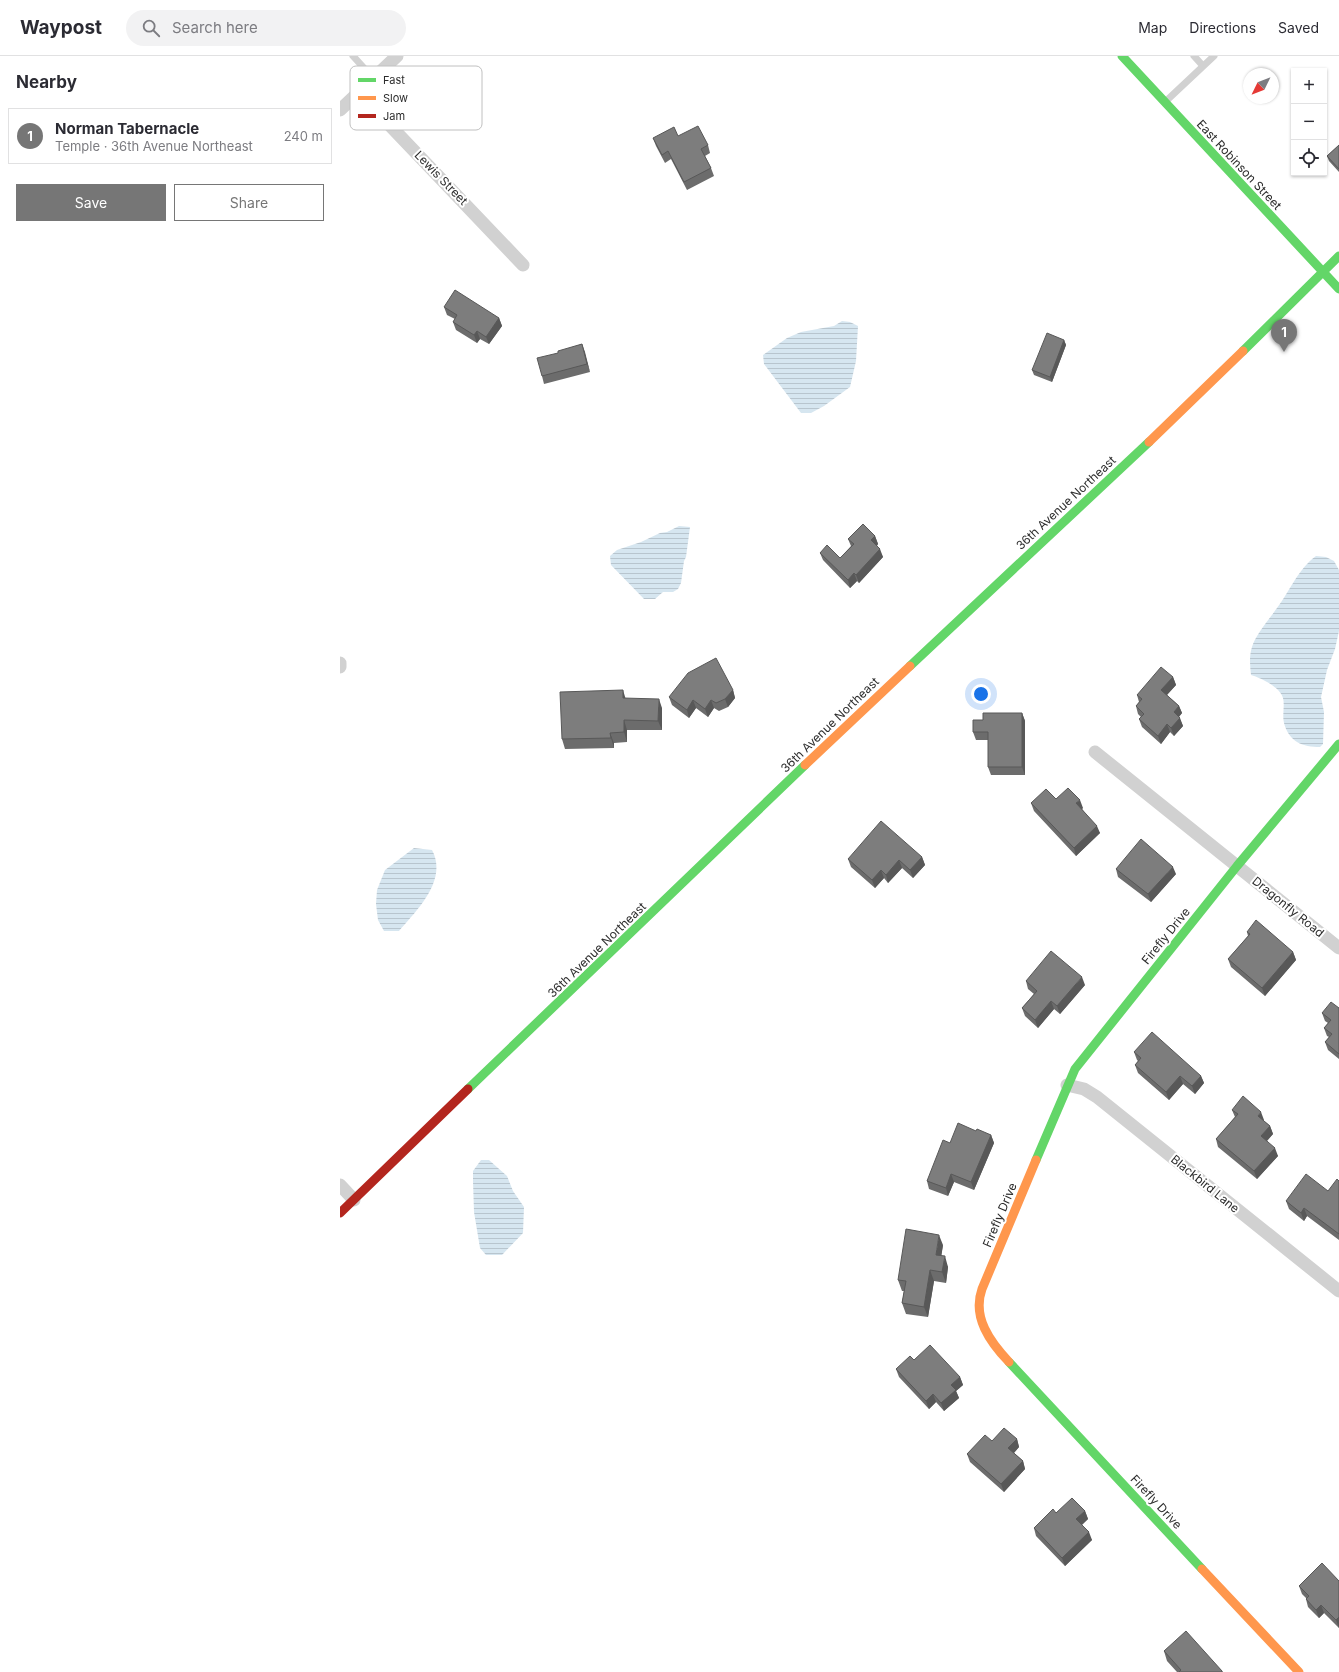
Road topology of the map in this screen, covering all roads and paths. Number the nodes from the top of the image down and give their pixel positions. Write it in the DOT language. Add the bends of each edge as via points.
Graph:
graph roads {
  1 [pos="352,56"];
  2 [pos="396,56"];
  3 [pos="1122,56"];
  4 [pos="1194,56"];
  5 [pos="1214,56"];
  6 [pos="362,66"];
  7 [pos="386,66"];
  8 [pos="1203,66"];
  9 [pos="350,100"];
  10 [pos="1165,102"];
  11 [pos="340,110"];
  12 [pos="394,130"];
  13 [pos="1339,256"];
  14 [pos="523,265"];
  15 [pos="1323,272"];
  16 [pos="1339,289"];
  17 [pos="340,663"];
  18 [pos="340,668"];
  19 [pos="1339,744"];
  20 [pos="1095,752"];
  21 [pos="1237,866"];
  22 [pos="1339,948"];
  23 [pos="1067,1085"];
  24 [pos="340,1186"];
  25 [pos="354,1200"];
  26 [pos="340,1213"];
  27 [pos="1339,1291"];
  28 [pos="1299,1672"];
  1 -- 6 [label="lane"];
  2 -- 7 [label="street"];
  3 -- 10 [label="street, East Robinson Street"];
  4 -- 8 [label="lane"];
  5 -- 8 [label="lane"];
  8 -- 10 [label="lane"];
  9 -- 11 [label="street"];
  10 -- 15 [label="street, East Robinson Street"];
  12 -- 14 [label="street, Lewis Street"];
  13 -- 15 [label="street, 36th Avenue Northeast"];
  15 -- 16 [label="street, East Robinson Street"];
  15 -- 25 [label="street, 36th Avenue Northeast" via="1133,457 849,723"];
  17 -- 18 [label="street"];
  19 -- 21 [label="street, Firefly Drive"];
  20 -- 21 [label="street, Dragonfly Road"];
  21 -- 22 [label="street, Dragonfly Road"];
  21 -- 23 [label="street, Firefly Drive" via="1075,1069"];
  23 -- 27 [label="street, Blackbird Lane" via="1084,1088 1097,1097"];
  23 -- 28 [label="street, Firefly Drive" via="981,1292 978,1307 983,1324 1002,1355"];
  24 -- 25 [label="street"];
  25 -- 26 [label="street, 36th Avenue Northeast"];
}
